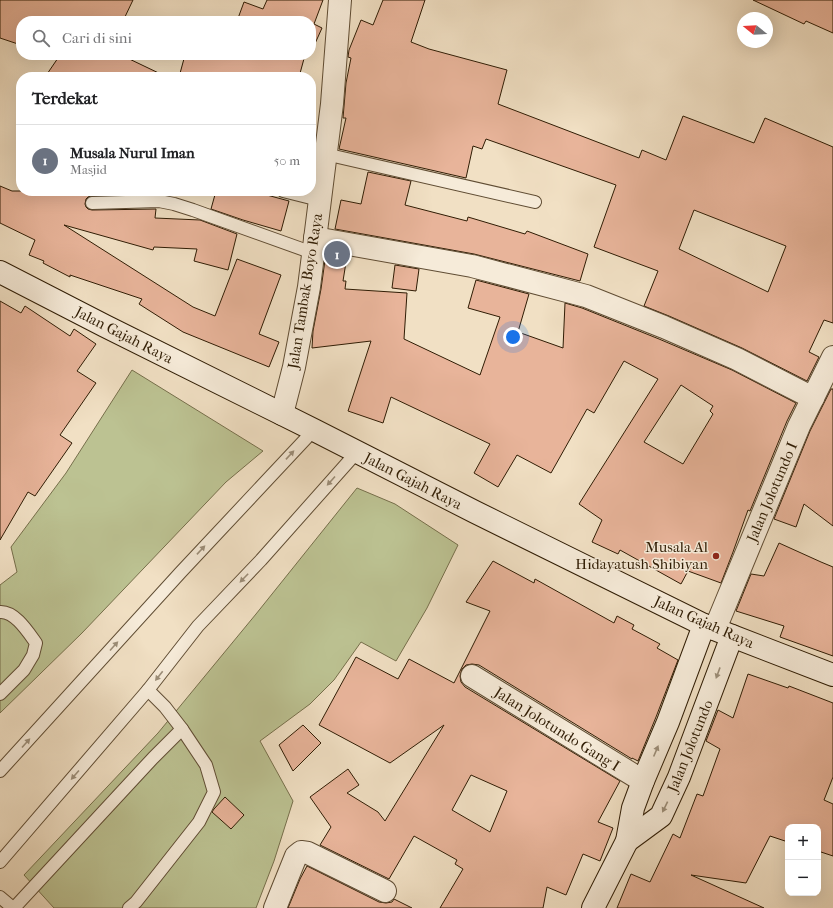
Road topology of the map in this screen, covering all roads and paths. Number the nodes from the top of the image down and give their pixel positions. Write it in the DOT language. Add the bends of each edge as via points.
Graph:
graph roads {
  1 [pos="339,0"];
  2 [pos="325,154"];
  3 [pos="303,196"];
  4 [pos="319,200"];
  5 [pos="535,202"];
  6 [pos="92,203"];
  7 [pos="314,245"];
  8 [pos="0,272"];
  9 [pos="833,357"];
  10 [pos="813,398"];
  11 [pos="282,414"];
  12 [pos="314,430"];
  13 [pos="357,452"];
  14 [pos="0,612"];
  15 [pos="717,630"];
  16 [pos="833,675"];
  17 [pos="472,676"];
  18 [pos="148,690"];
  19 [pos="0,694"];
  20 [pos="182,729"];
  21 [pos="0,771"];
  22 [pos="643,781"];
  23 [pos="627,841"];
  24 [pos="0,862"];
  25 [pos="385,891"];
  26 [pos="0,897"];
  27 [pos="13,908"];
  28 [pos="129,908"];
  29 [pos="275,908"];
  30 [pos="593,908"];
  1 -- 2 [label="street, Jalan Tambak Boyo Raya" via="332,104"];
  2 -- 4 [label="street, Jalan Tambak Boyo Raya"];
  2 -- 5 [label="lane"];
  3 -- 4 [label="lane"];
  4 -- 7 [label="street, Jalan Tambak Boyo Raya"];
  6 -- 7 [label="lane" via="174,204"];
  7 -- 10 [label="street" via="472,266 586,296 737,359"];
  7 -- 11 [label="street, Jalan Tambak Boyo Raya" via="294,367"];
  8 -- 11 [label="street, Jalan Gajah Raya"];
  9 -- 10 [label="street, Jalan Jolotundo I"];
  10 -- 15 [label="street, Jalan Jolotundo I" via="793,440"];
  11 -- 12 [label="street, Jalan Gajah Raya"];
  12 -- 13 [label="street, Jalan Gajah Raya"];
  21 -- 12 [label="lane, one-way"];
  13 -- 15 [label="street, Jalan Gajah Raya"];
  13 -- 18 [label="lane, one-way" via="198,626"];
  14 -- 19 [label="lane" via="5,611 18,619 36,643 33,655 24,670"];
  15 -- 16 [label="street, Jalan Gajah Raya"];
  22 -- 15 [label="street, Jalan Jolotundo, one-way" via="668,722"];
  15 -- 23 [label="street, Jalan Jolotundo, one-way" via="679,777 661,816"];
  17 -- 22 [label="street, Jalan Jolotundo Gang I"];
  18 -- 20 [label="lane"];
  18 -- 24 [label="lane, one-way"];
  20 -- 27 [label="lane"];
  20 -- 28 [label="lane" via="206,765 214,792 199,822"];
  22 -- 23 [label="street, Jalan Jolotundo" via="633,808"];
  23 -- 30 [label="street, Jalan Jolotundo"];
  25 -- 29 [label="street" via="302,852 296,856"];
  26 -- 27 [label="lane"];
}
